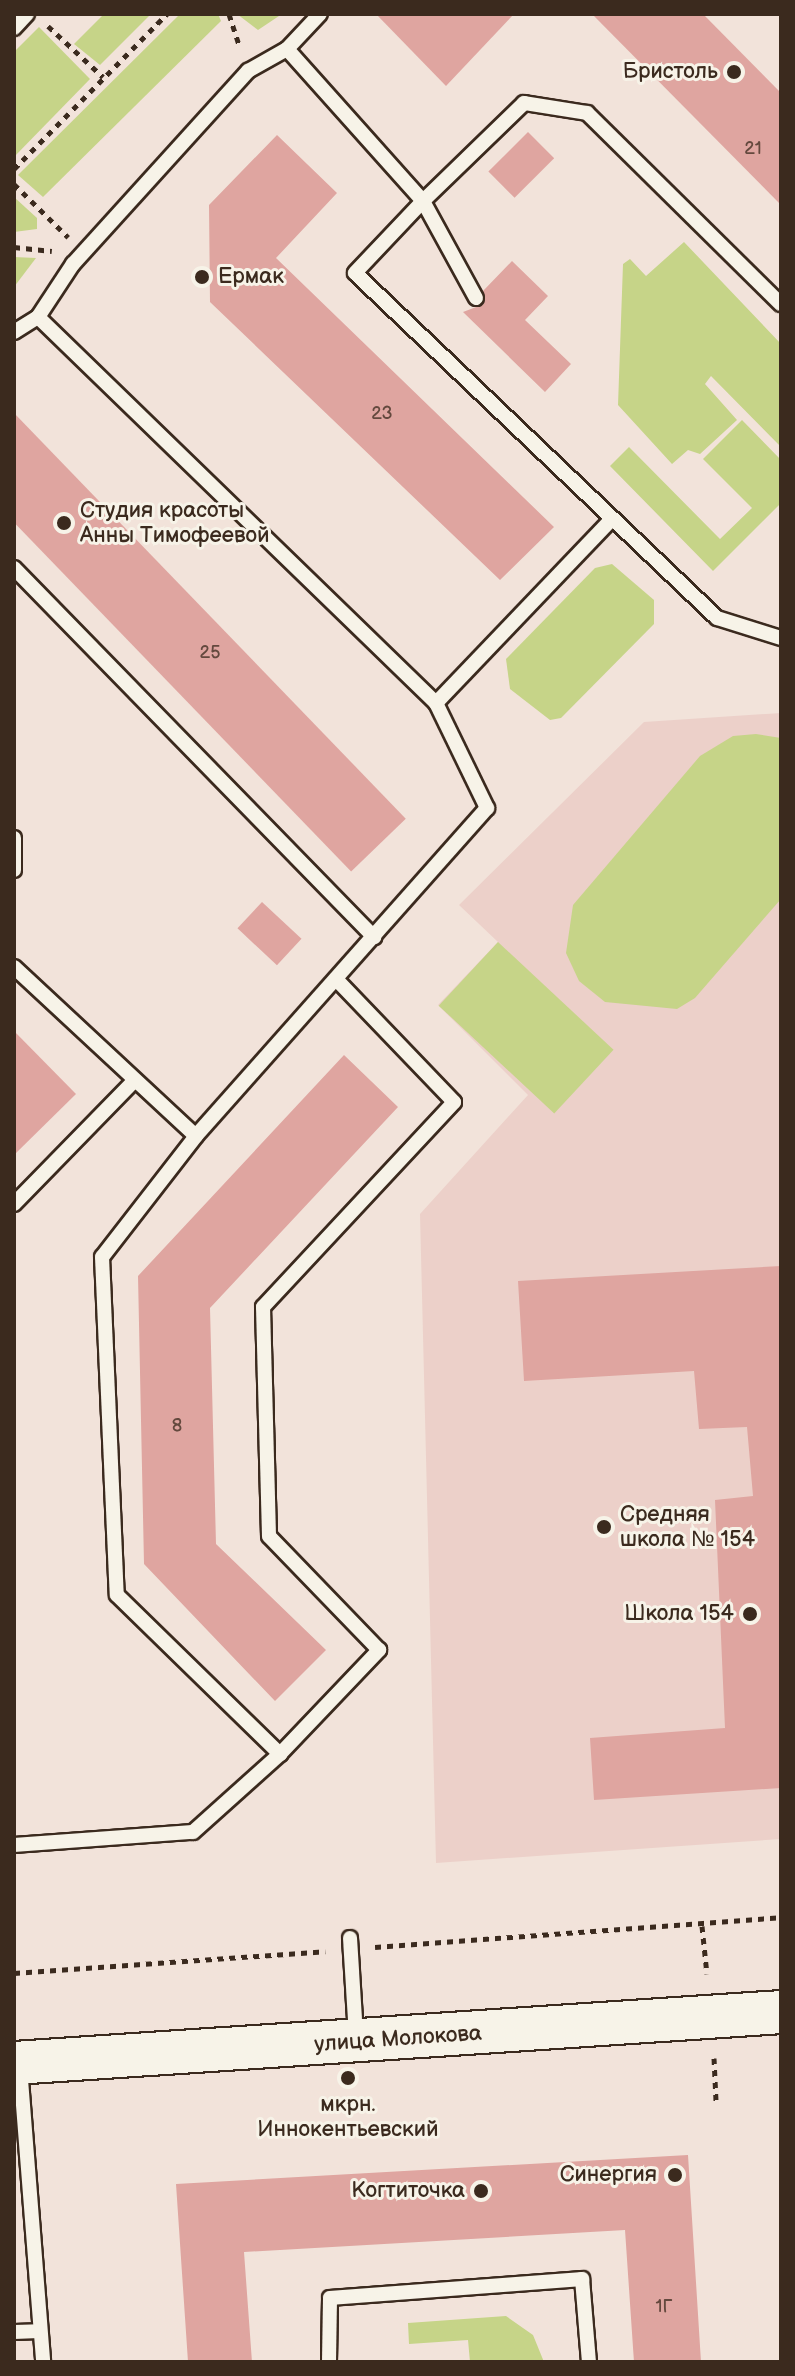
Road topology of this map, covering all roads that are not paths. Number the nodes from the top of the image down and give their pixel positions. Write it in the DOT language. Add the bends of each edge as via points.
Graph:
graph roads {
  1 [pos="27,14"];
  2 [pos="320,14"];
  3 [pos="14,28"];
  4 [pos="287,49"];
  5 [pos="423,201"];
  6 [pos="476,298"];
  7 [pos="781,304"];
  8 [pos="38,317"];
  9 [pos="14,332"];
  10 [pos="612,519"];
  11 [pos="14,568"];
  12 [pos="781,638"];
  13 [pos="436,703"];
  14 [pos="14,838"];
  15 [pos="14,870"];
  16 [pos="374,937"];
  17 [pos="14,967"];
  18 [pos="336,979"];
  19 [pos="135,1080"];
  20 [pos="196,1136"];
  21 [pos="14,1204"];
  22 [pos="280,1754"];
  23 [pos="14,1845"];
  24 [pos="350,1944"];
  25 [pos="781,2012"];
  26 [pos="357,2041"];
  27 [pos="17,2063"];
  28 [pos="39,2331"];
  29 [pos="14,2332"];
  30 [pos="43,2362"];
  31 [pos="329,2362"];
  32 [pos="589,2362"];
  1 -- 3 [label="lane"];
  2 -- 4 [label="lane"];
  4 -- 5 [label="lane"];
  4 -- 8 [label="lane" via="248,71 73,264"];
  5 -- 6 [label="lane"];
  5 -- 7 [label="lane" via="524,103 587,113"];
  5 -- 10 [label="lane" via="355,273"];
  8 -- 9 [label="lane"];
  8 -- 13 [label="lane"];
  10 -- 12 [label="lane" via="717,618"];
  10 -- 13 [label="lane"];
  11 -- 16 [label="lane"];
  13 -- 16 [label="lane" via="487,808"];
  14 -- 15 [label="lane"];
  16 -- 18 [label="lane"];
  17 -- 19 [label="lane"];
  18 -- 20 [label="lane"];
  18 -- 22 [label="lane" via="454,1102 263,1307 269,1536 379,1650"];
  19 -- 20 [label="lane"];
  19 -- 21 [label="lane"];
  20 -- 22 [label="lane" via="102,1257 117,1595"];
  22 -- 23 [label="lane" via="193,1832"];
  24 -- 26 [label="lane"];
  25 -- 26 [label="street, улица Молокова"];
  26 -- 27 [label="street, улица Молокова"];
  27 -- 28 [label="lane"];
  28 -- 29 [label="lane"];
  28 -- 30 [label="lane"];
  31 -- 32 [label="lane" via="330,2298 582,2279"];
}
